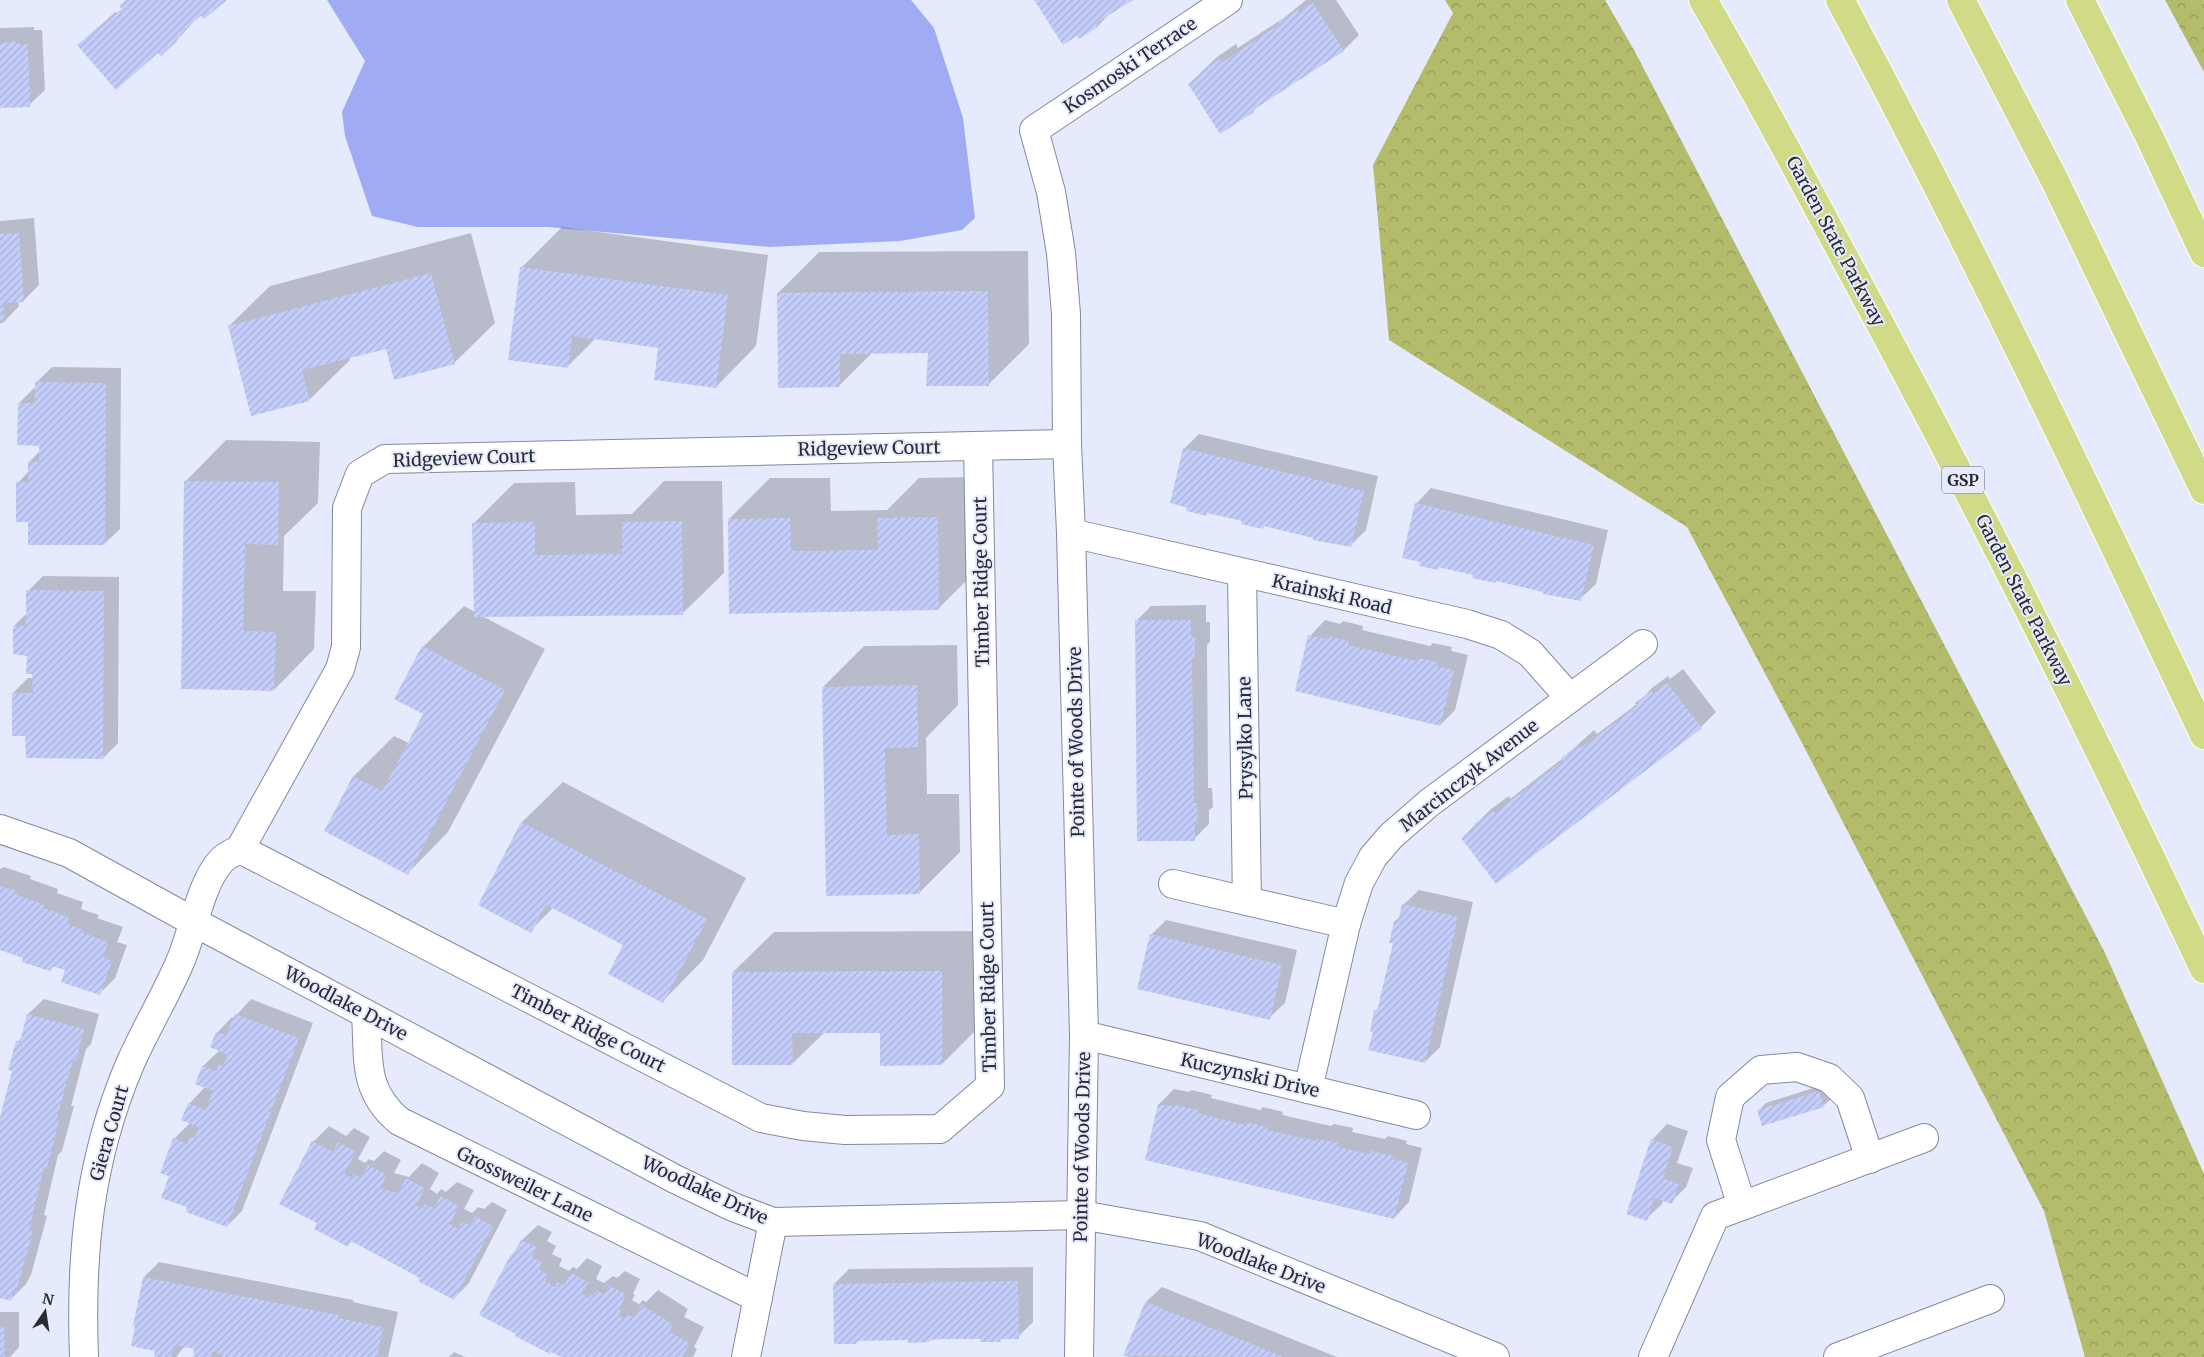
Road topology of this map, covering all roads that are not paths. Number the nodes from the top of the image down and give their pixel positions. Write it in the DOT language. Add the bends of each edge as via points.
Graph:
graph roads {
  1 [pos="1228,0"];
  2 [pos="1703,0"];
  3 [pos="1840,0"];
  4 [pos="1962,0"];
  5 [pos="2080,0"];
  6 [pos="1034,130"];
  7 [pos="2204,253"];
  8 [pos="1067,444"];
  9 [pos="978,446"];
  10 [pos="2204,490"];
  11 [pos="1071,534"];
  12 [pos="1242,574"];
  13 [pos="1643,644"];
  14 [pos="1570,698"];
  15 [pos="2204,735"];
  16 [pos="0,829"];
  17 [pos="240,849"];
  18 [pos="1173,884"];
  19 [pos="1248,901"];
  20 [pos="194,922"];
  21 [pos="1346,924"];
  22 [pos="2204,969"];
  23 [pos="366,1014"];
  24 [pos="1084,1036"];
  25 [pos="1308,1089"];
  26 [pos="1416,1115"];
  27 [pos="1924,1138"];
  28 [pos="1870,1159"];
  29 [pos="1742,1206"];
  30 [pos="1081,1215"];
  31 [pos="773,1222"];
  32 [pos="758,1298"];
  33 [pos="1990,1299"];
  34 [pos="84,1357"];
  35 [pos="746,1357"];
  36 [pos="1078,1357"];
  37 [pos="1495,1357"];
  38 [pos="1653,1357"];
  39 [pos="1838,1357"];
  1 -- 6 [label="street, Kosmoski Terrace"];
  2 -- 22 [label="highway, Garden State Parkway / GSP" via="1959,473 2084,718"];
  3 -- 15 [label="highway" via="2039,390"];
  4 -- 10 [label="highway" via="2055,181"];
  5 -- 7 [label="highway"];
  6 -- 8 [label="street, Pointe of Woods Drive" via="1051,192 1061,253 1066,314"];
  8 -- 9 [label="street, Ridgeview Court"];
  8 -- 11 [label="street, Pointe of Woods Drive"];
  9 -- 17 [label="street, Ridgeview Court" via="385,459 360,474 347,508 346,647 340,669"];
  9 -- 17 [label="street, Timber Ridge Court" via="990,1086 940,1129 846,1130 761,1118"];
  11 -- 12 [label="street, Krainski Road"];
  11 -- 24 [label="street, Pointe of Woods Drive"];
  12 -- 14 [label="street, Krainski Road" via="1467,624 1501,635 1530,653"];
  12 -- 19 [label="street, Prysylko Lane"];
  13 -- 14 [label="street, Marcinczyk Avenue"];
  14 -- 21 [label="street, Marcinczyk Avenue" via="1429,802 1391,836 1373,857 1359,883"];
  16 -- 20 [label="street, Woodlake Drive" via="69,853"];
  17 -- 20 [label="street, Ridgeview Court" via="221,860 205,890"];
  18 -- 19 [label="street"];
  19 -- 21 [label="street"];
  20 -- 23 [label="street, Woodlake Drive"];
  20 -- 34 [label="street, Giera Court" via="181,960 130,1065 110,1118 95,1173 85,1236"];
  21 -- 25 [label="street, Marcinczyk Avenue"];
  23 -- 31 [label="street, Woodlake Drive" via="676,1179"];
  23 -- 32 [label="street, Grossweiler Lane" via="370,1079 379,1102 398,1121"];
  24 -- 25 [label="street, Kuczynski Drive"];
  24 -- 30 [label="street, Pointe of Woods Drive"];
  25 -- 26 [label="street, Kuczynski Drive"];
  27 -- 28 [label="street"];
  28 -- 29 [label="street"];
  28 -- 29 [label="street" via="1850,1098 1829,1078 1797,1067 1761,1070 1730,1097 1721,1140"];
  29 -- 38 [label="street" via="1715,1216"];
  30 -- 31 [label="street, Woodlake Drive"];
  30 -- 36 [label="street, Pointe of Woods Drive"];
  30 -- 37 [label="street, Woodlake Drive" via="1200,1236"];
  31 -- 32 [label="street"];
  32 -- 35 [label="street"];
  33 -- 39 [label="street"];
}
